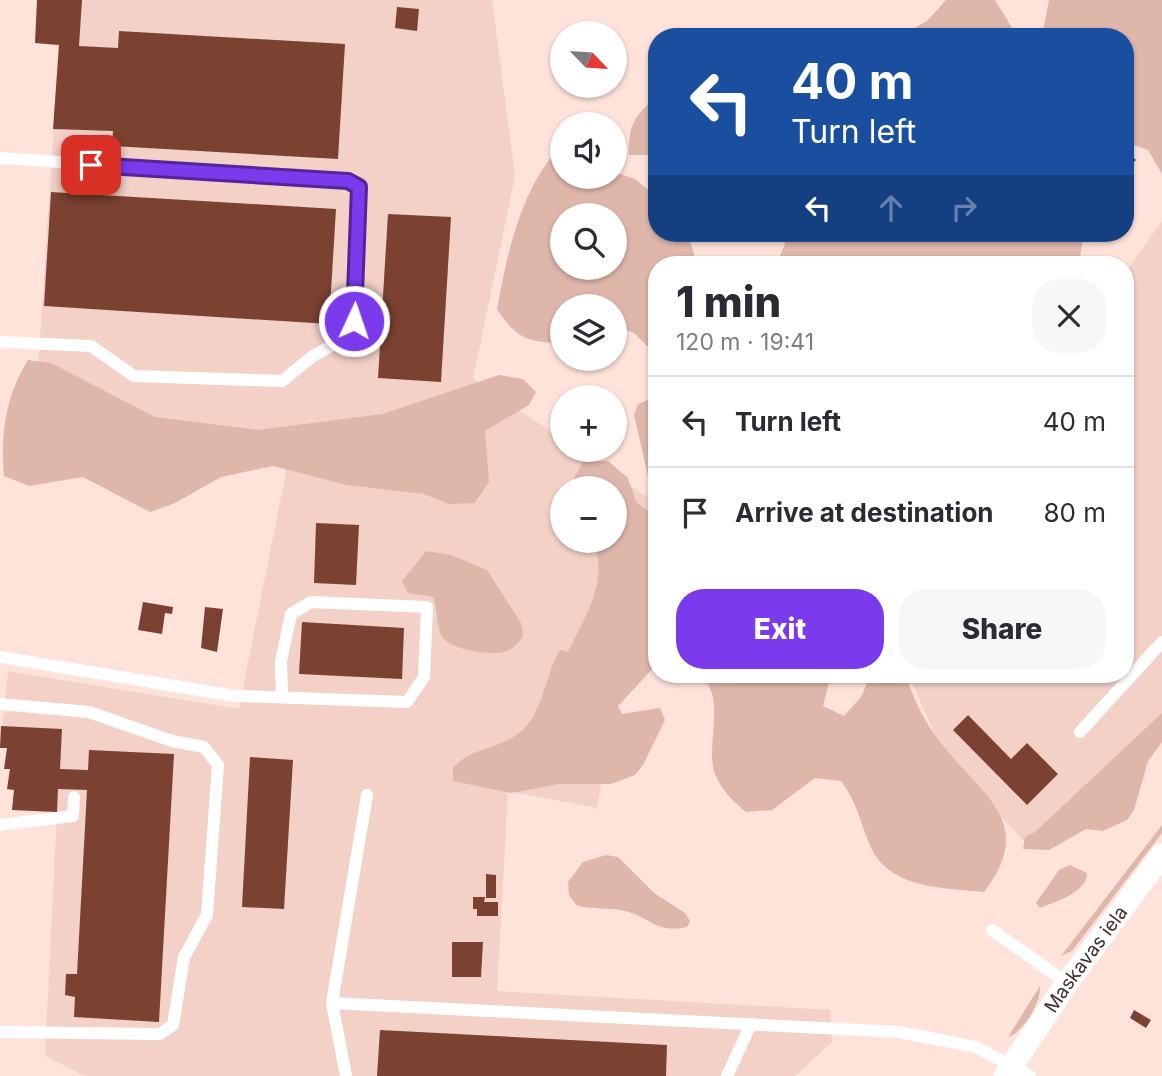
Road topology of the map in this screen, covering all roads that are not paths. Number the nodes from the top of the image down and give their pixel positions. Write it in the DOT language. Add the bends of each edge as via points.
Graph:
graph roads {
  1 [pos="0,158"];
  2 [pos="0,342"];
  3 [pos="1162,642"];
  4 [pos="0,657"];
  5 [pos="1134,673"];
  6 [pos="1125,683"];
  7 [pos="282,697"];
  8 [pos="0,705"];
  9 [pos="1080,733"];
  10 [pos="366,795"];
  11 [pos="75,797"];
  12 [pos="0,825"];
  13 [pos="1162,855"];
  14 [pos="992,930"];
  15 [pos="1067,983"];
  16 [pos="332,1003"];
  17 [pos="751,1024"];
  18 [pos="0,1031"];
  19 [pos="1015,1073"];
  20 [pos="346,1076"];
  21 [pos="727,1076"];
  1 -- 2 [label="lane" via="348,181 359,187 354,321 340,341 282,381 134,376 91,346"];
  3 -- 5 [label="lane"];
  4 -- 7 [label="lane" via="235,696"];
  6 -- 9 [label="lane"];
  7 -- 7 [label="lane" via="407,702 424,677 427,607 311,602 291,614 281,662"];
  8 -- 18 [label="lane" via="89,712 172,741 204,747 218,765 207,915 184,957 173,1025 160,1034"];
  10 -- 16 [label="lane"];
  11 -- 12 [label="lane" via="73,816"];
  13 -- 15 [label="street, Maskavas iela"];
  14 -- 15 [label="lane"];
  15 -- 19 [label="street, Maskavas iela"];
  16 -- 17 [label="lane"];
  16 -- 20 [label="lane"];
  17 -- 19 [label="lane" via="898,1032 976,1047"];
  17 -- 21 [label="lane"];
}
